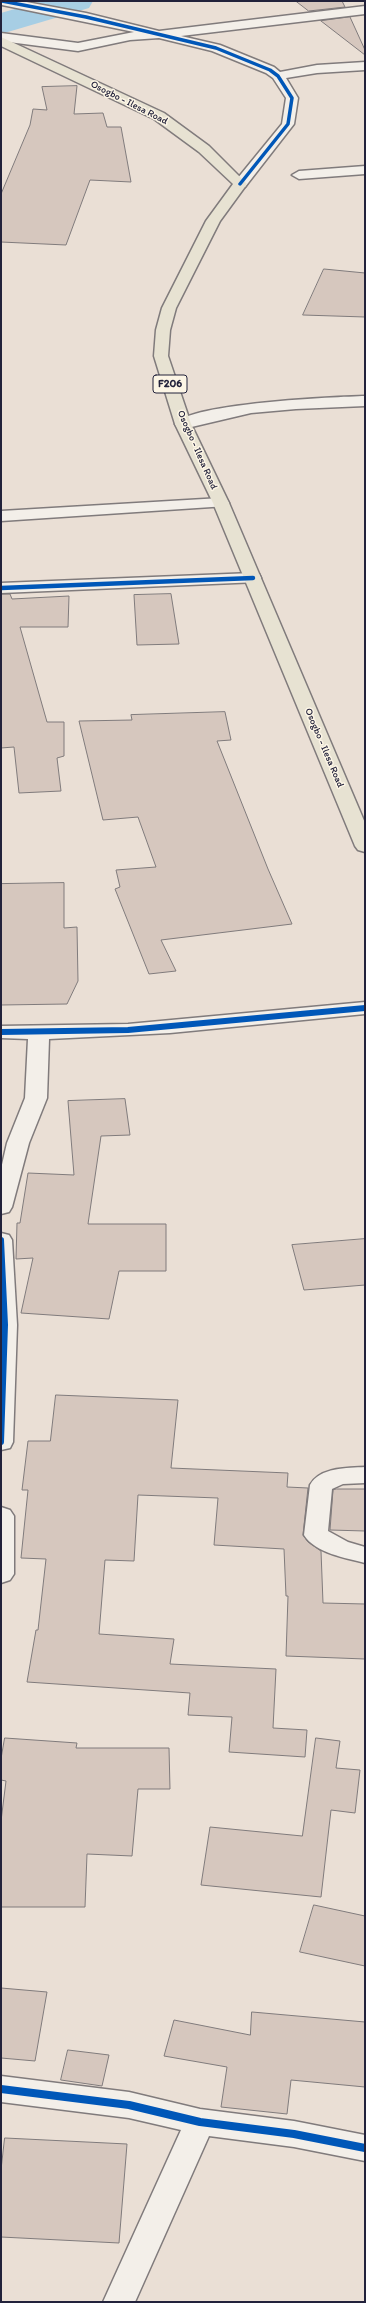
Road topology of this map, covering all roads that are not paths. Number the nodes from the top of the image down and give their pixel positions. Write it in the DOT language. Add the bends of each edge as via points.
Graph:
graph roads {
  1 [pos="2,1"];
  2 [pos="365,10"];
  3 [pos="166,34"];
  4 [pos="1,37"];
  5 [pos="1,42"];
  6 [pos="365,66"];
  7 [pos="278,76"];
  8 [pos="365,170"];
  9 [pos="299,175"];
  10 [pos="240,184"];
  11 [pos="365,401"];
  12 [pos="183,424"];
  13 [pos="221,503"];
  14 [pos="1,516"];
  15 [pos="253,578"];
  16 [pos="1,588"];
  17 [pos="365,846"];
  18 [pos="365,1008"];
  19 [pos="1,1032"];
  20 [pos="40,1034"];
  21 [pos="1,1207"];
  22 [pos="1,1240"];
  23 [pos="1,1442"];
  24 [pos="365,1475"];
  25 [pos="1,1532"];
  26 [pos="365,1555"];
  27 [pos="1,1574"];
  28 [pos="1,2089"];
  29 [pos="200,2122"];
  30 [pos="365,2148"];
  31 [pos="119,2302"];
  1 -- 3 [label="street"];
  2 -- 3 [label="street"];
  3 -- 4 [label="street" via="130,36 78,47"];
  3 -- 7 [label="street" via="251,61"];
  5 -- 10 [label="main road, Osogbo - Ilesa Road" via="159,116 204,149"];
  6 -- 7 [label="street" via="317,69"];
  7 -- 10 [label="street" via="292,98 288,124"];
  8 -- 9 [label="street"];
  10 -- 12 [label="main road, Osogbo - Ilesa Road / F206" via="214,221 169,308 163,330 161,356"];
  11 -- 12 [label="street" via="278,404 241,409"];
  12 -- 13 [label="main road, Osogbo - Ilesa Road / F206"];
  13 -- 14 [label="street"];
  13 -- 15 [label="main road, Osogbo - Ilesa Road / F206"];
  15 -- 16 [label="street"];
  15 -- 17 [label="main road, Osogbo - Ilesa Road / F206"];
  18 -- 20 [label="street" via="143,1031"];
  19 -- 20 [label="street"];
  20 -- 21 [label="street" via="36,1098 18,1143"];
  22 -- 23 [label="street" via="6,1325"];
  24 -- 26 [label="lane" via="339,1476 321,1485 316,1535 340,1548"];
  25 -- 27 [label="street"];
  28 -- 29 [label="street" via="129,2105"];
  29 -- 30 [label="street" via="294,2134"];
  29 -- 31 [label="street"];
}
